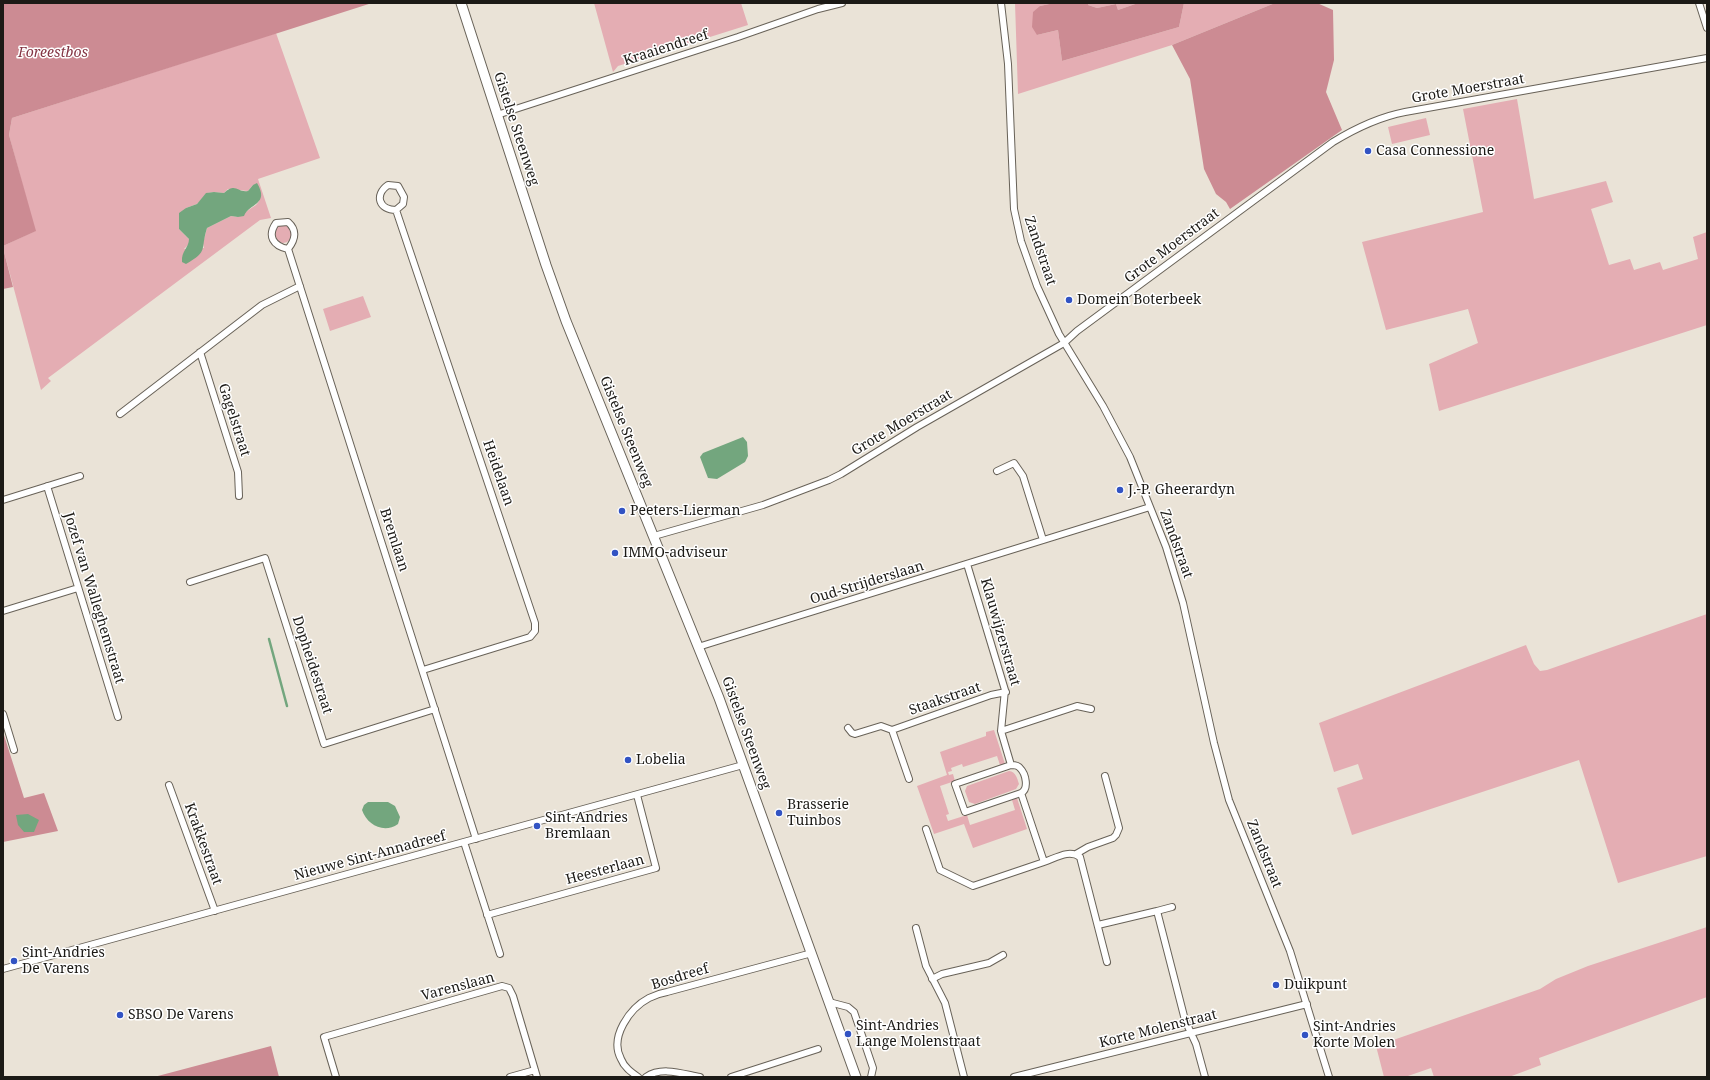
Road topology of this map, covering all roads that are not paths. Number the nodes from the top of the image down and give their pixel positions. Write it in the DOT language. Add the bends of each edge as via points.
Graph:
graph roads {
  1 [pos="461,3"];
  2 [pos="842,3"];
  3 [pos="1001,3"];
  4 [pos="1699,3"];
  5 [pos="1707,28"];
  6 [pos="1707,58"];
  7 [pos="497,115"];
  8 [pos="396,210"];
  9 [pos="288,249"];
  10 [pos="300,286"];
  11 [pos="1064,343"];
  12 [pos="200,352"];
  13 [pos="120,414"];
  14 [pos="997,471"];
  15 [pos="80,476"];
  16 [pos="47,486"];
  17 [pos="239,496"];
  18 [pos="3,500"];
  19 [pos="1150,507"];
  20 [pos="654,536"];
  21 [pos="1043,540"];
  22 [pos="967,564"];
  23 [pos="190,582"];
  24 [pos="78,588"];
  25 [pos="3,611"];
  26 [pos="698,647"];
  27 [pos="423,670"];
  28 [pos="1006,692"];
  29 [pos="435,708"];
  30 [pos="1091,709"];
  31 [pos="3,714"];
  32 [pos="118,717"];
  33 [pos="848,728"];
  34 [pos="892,730"];
  35 [pos="1001,731"];
  36 [pos="14,750"];
  37 [pos="743,765"];
  38 [pos="1011,765"];
  39 [pos="1105,776"];
  40 [pos="909,780"];
  41 [pos="169,785"];
  42 [pos="1021,793"];
  43 [pos="637,795"];
  44 [pos="926,829"];
  45 [pos="476,839"];
  46 [pos="464,842"];
  47 [pos="1076,854"];
  48 [pos="1044,862"];
  49 [pos="1172,907"];
  50 [pos="215,911"];
  51 [pos="1157,911"];
  52 [pos="487,915"];
  53 [pos="1098,925"];
  54 [pos="916,928"];
  55 [pos="812,953"];
  56 [pos="500,954"];
  57 [pos="1003,954"];
  58 [pos="1107,962"];
  59 [pos="3,969"];
  60 [pos="932,979"];
  61 [pos="829,1002"];
  62 [pos="1307,1004"];
  63 [pos="1190,1033"];
  64 [pos="818,1049"];
  65 [pos="534,1070"];
  66 [pos="336,1077"];
  67 [pos="510,1077"];
  68 [pos="536,1077"];
  69 [pos="638,1077"];
  70 [pos="646,1077"];
  71 [pos="700,1077"];
  72 [pos="731,1077"];
  73 [pos="856,1077"];
  74 [pos="871,1077"];
  75 [pos="964,1077"];
  76 [pos="1014,1077"];
  77 [pos="1205,1077"];
  78 [pos="1329,1077"];
  1 -- 7 [label="main road, Gistelse Steenweg"];
  2 -- 7 [label="street, Kraaiendreef"];
  3 -- 11 [label="street, Zandstraat" via="1008,57 1016,222 1030,266"];
  4 -- 5 [label="street"];
  6 -- 11 [label="street, Grote Moerstraat" via="1399,113 1358,128 1333,142"];
  7 -- 20 [label="main road, Gistelse Steenweg" via="566,321"];
  8 -- 8 [label="street" via="381,205 381,193 388,185 398,186 402,190 403,204"];
  8 -- 27 [label="street, Heidelaan" via="535,623 535,632 530,637"];
  9 -- 9 [label="street" via="295,238 292,226 288,222 276,223 271,236 274,243 280,248"];
  9 -- 10 [label="street, Bremlaan"];
  10 -- 12 [label="street" via="262,306"];
  10 -- 27 [label="street, Bremlaan"];
  11 -- 19 [label="street, Zandstraat" via="1120,436"];
  11 -- 20 [label="street, Grote Moerstraat" via="829,480 763,505"];
  12 -- 13 [label="street"];
  12 -- 17 [label="street, Gagelstraat" via="238,472"];
  14 -- 21 [label="street" via="1014,463 1023,476"];
  15 -- 16 [label="street"];
  16 -- 18 [label="street"];
  16 -- 24 [label="street, Jozef van Walleghemstraat"];
  19 -- 21 [label="street, Oud-Strijderslaan"];
  19 -- 62 [label="street, Zandstraat" via="1170,559 1183,603 1215,749 1229,800 1290,951"];
  20 -- 26 [label="main road, Gistelse Steenweg"];
  21 -- 22 [label="street, Oud-Strijderslaan"];
  22 -- 26 [label="street, Oud-Strijderslaan"];
  22 -- 28 [label="street, Klauwijzerstraat"];
  23 -- 29 [label="street, Dopheidestraat" via="265,558 324,744"];
  24 -- 25 [label="street"];
  24 -- 32 [label="street, Jozef van Walleghemstraat"];
  26 -- 37 [label="main road, Gistelse Steenweg"];
  27 -- 29 [label="street, Bremlaan"];
  28 -- 34 [label="street, Staakstraat"];
  28 -- 35 [label="street, Klauwijzerstraat"];
  29 -- 45 [label="street, Bremlaan"];
  30 -- 35 [label="street" via="1077,706"];
  31 -- 36 [label="street"];
  33 -- 34 [label="street, Staakstraat" via="856,734 880,726"];
  34 -- 40 [label="street"];
  35 -- 38 [label="street, Klauwijzerstraat"];
  37 -- 43 [label="street, Nieuwe Sint-Annadreef"];
  37 -- 55 [label="main road, Gistelse Steenweg"];
  38 -- 42 [label="street, Klauwijzerstraat" via="1020,767 1023,775 1026,788"];
  38 -- 42 [label="street" via="955,784 965,812"];
  39 -- 47 [label="street" via="1119,828 1118,833 1113,838"];
  41 -- 50 [label="street, Krakkestraat"];
  42 -- 48 [label="street, Klauwijzerstraat"];
  43 -- 45 [label="street, Nieuwe Sint-Annadreef"];
  43 -- 52 [label="street, Heesterlaan" via="656,868"];
  44 -- 48 [label="street" via="940,870 973,886"];
  45 -- 46 [label="street, Nieuwe Sint-Annadreef"];
  46 -- 50 [label="street, Nieuwe Sint-Annadreef"];
  46 -- 52 [label="street"];
  47 -- 48 [label="street" via="1068,853"];
  47 -- 53 [label="street" via="1082,861"];
  49 -- 51 [label="street"];
  50 -- 59 [label="street, Nieuwe Sint-Annadreef"];
  51 -- 53 [label="street"];
  51 -- 63 [label="street" via="1184,1020"];
  52 -- 56 [label="street"];
  53 -- 58 [label="street"];
  54 -- 60 [label="street"];
  55 -- 61 [label="main road, Gistelse Steenweg"];
  55 -- 69 [label="street, Bosdreef" via="656,995 644,1002 628,1018 617,1041 621,1060"];
  57 -- 60 [label="street" via="989,963 942,974"];
  60 -- 75 [label="street" via="945,1003"];
  61 -- 73 [label="main road, Gistelse Steenweg"];
  61 -- 74 [label="street" via="850,1008 854,1012 873,1068"];
  62 -- 63 [label="street, Korte Molenstraat"];
  62 -- 78 [label="street, Zandstraat"];
  63 -- 76 [label="street, Korte Molenstraat"];
  63 -- 77 [label="street" via="1196,1044"];
  64 -- 72 [label="street"];
  65 -- 66 [label="street, Varenslaan" via="513,996 509,988 497,987 324,1037"];
  65 -- 67 [label="street"];
  65 -- 68 [label="street, Varenslaan"];
  70 -- 71 [label="street" via="665,1071"];
}
